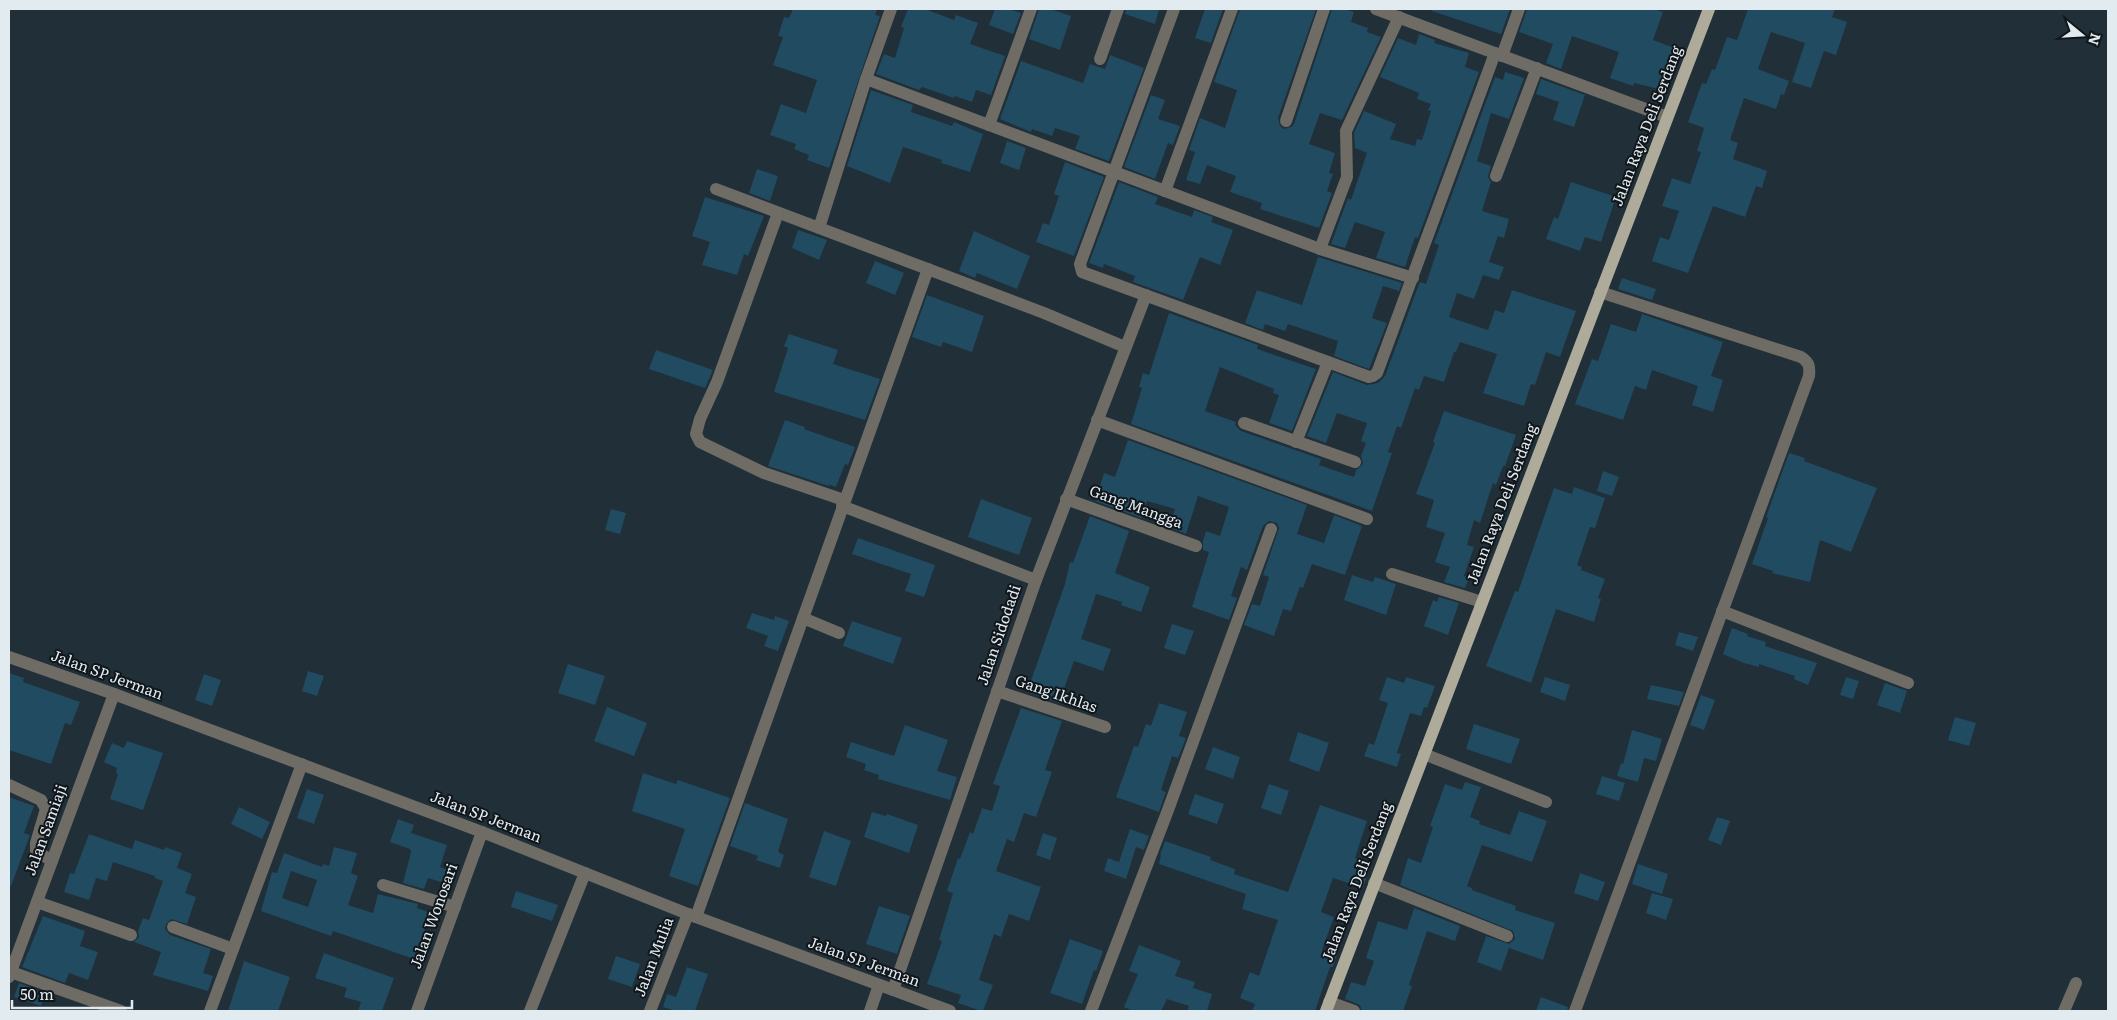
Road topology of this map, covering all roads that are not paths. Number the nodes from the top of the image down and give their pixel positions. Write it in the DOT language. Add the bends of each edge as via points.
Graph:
graph roads {
  1 [pos="891,9"];
  2 [pos="1031,9"];
  3 [pos="1118,9"];
  4 [pos="1174,9"];
  5 [pos="1232,9"];
  6 [pos="1324,9"];
  7 [pos="1378,9"];
  8 [pos="1519,9"];
  9 [pos="1709,9"];
  10 [pos="1399,18"];
  11 [pos="1498,54"];
  12 [pos="1100,59"];
  13 [pos="1537,68"];
  14 [pos="866,79"];
  15 [pos="1667,117"];
  16 [pos="1286,121"];
  17 [pos="990,125"];
  18 [pos="1114,172"];
  19 [pos="1496,176"];
  20 [pos="716,189"];
  21 [pos="1165,191"];
  22 [pos="778,213"];
  23 [pos="819,228"];
  24 [pos="1320,249"];
  25 [pos="928,269"];
  26 [pos="1413,278"];
  27 [pos="1600,292"];
  28 [pos="1146,295"];
  29 [pos="1125,347"];
  30 [pos="1328,362"];
  31 [pos="1097,420"];
  32 [pos="1244,423"];
  33 [pos="1296,442"];
  34 [pos="1355,462"];
  35 [pos="1066,499"];
  36 [pos="843,503"];
  37 [pos="1367,519"];
  38 [pos="1271,529"];
  39 [pos="1196,546"];
  40 [pos="1392,574"];
  41 [pos="1036,580"];
  42 [pos="1482,602"];
  43 [pos="1722,611"];
  44 [pos="803,618"];
  45 [pos="839,633"];
  46 [pos="9,657"];
  47 [pos="1908,683"];
  48 [pos="997,691"];
  49 [pos="114,694"];
  50 [pos="1105,728"];
  51 [pos="1424,754"];
  52 [pos="302,764"];
  53 [pos="9,785"];
  54 [pos="1546,802"];
  55 [pos="482,832"];
  56 [pos="52,861"];
  57 [pos="585,873"];
  58 [pos="1374,883"];
  59 [pos="383,885"];
  60 [pos="37,902"];
  61 [pos="455,907"];
  62 [pos="692,916"];
  63 [pos="173,927"];
  64 [pos="131,935"];
  65 [pos="1506,936"];
  66 [pos="233,950"];
  67 [pos="10,974"];
  68 [pos="2076,983"];
  69 [pos="879,985"];
  70 [pos="893,990"];
  71 [pos="1327,1007"];
  72 [pos="121,1011"];
  73 [pos="210,1011"];
  74 [pos="417,1011"];
  75 [pos="530,1011"];
  76 [pos="650,1011"];
  77 [pos="870,1011"];
  78 [pos="950,1011"];
  79 [pos="1090,1011"];
  80 [pos="1354,1011"];
  81 [pos="1575,1011"];
  82 [pos="2064,1011"];
  1 -- 14 [label="street"];
  2 -- 17 [label="street"];
  3 -- 12 [label="street"];
  4 -- 18 [label="street"];
  5 -- 21 [label="street"];
  6 -- 16 [label="street"];
  7 -- 10 [label="street"];
  8 -- 11 [label="street"];
  9 -- 15 [label="main road, Jalan Raya Deli Serdang"];
  10 -- 11 [label="street"];
  10 -- 24 [label="street" via="1346,131 1347,177"];
  11 -- 13 [label="street"];
  11 -- 26 [label="street"];
  13 -- 15 [label="street"];
  13 -- 19 [label="street"];
  14 -- 17 [label="street"];
  14 -- 23 [label="street"];
  15 -- 27 [label="main road, Jalan Raya Deli Serdang"];
  17 -- 18 [label="street"];
  18 -- 21 [label="street"];
  18 -- 28 [label="street" via="1080,268 1086,275"];
  20 -- 22 [label="street"];
  21 -- 24 [label="street"];
  22 -- 23 [label="street"];
  22 -- 36 [label="street" via="696,434 700,442 764,473"];
  23 -- 25 [label="street"];
  24 -- 26 [label="street"];
  25 -- 29 [label="street"];
  25 -- 36 [label="street, Jalan Mulia"];
  26 -- 30 [label="street" via="1377,373 1369,377"];
  27 -- 42 [label="main road, Jalan Raya Deli Serdang"];
  27 -- 43 [label="street" via="1801,356 1807,361 1809,376"];
  28 -- 29 [label="street, Jalan Sidodadi"];
  28 -- 30 [label="street"];
  29 -- 31 [label="street, Jalan Sidodadi"];
  30 -- 33 [label="street"];
  31 -- 35 [label="street, Jalan Sidodadi"];
  31 -- 37 [label="street"];
  32 -- 33 [label="street"];
  33 -- 34 [label="street"];
  35 -- 39 [label="street, Gang Mangga"];
  35 -- 41 [label="street, Jalan Sidodadi"];
  36 -- 41 [label="street"];
  36 -- 44 [label="street, Jalan Mulia"];
  38 -- 79 [label="street"];
  40 -- 42 [label="street"];
  41 -- 48 [label="street, Jalan Sidodadi"];
  42 -- 51 [label="main road, Jalan Raya Deli Serdang"];
  43 -- 47 [label="street"];
  43 -- 81 [label="street"];
  44 -- 45 [label="street"];
  44 -- 62 [label="street, Jalan Mulia"];
  46 -- 49 [label="street, Jalan SP Jerman"];
  48 -- 50 [label="street, Gang Ikhlas"];
  48 -- 70 [label="street, Jalan Sidodadi"];
  49 -- 52 [label="street, Jalan SP Jerman"];
  49 -- 56 [label="street, Jalan Samiaji"];
  51 -- 54 [label="street"];
  51 -- 58 [label="main road, Jalan Raya Deli Serdang"];
  52 -- 55 [label="street, Jalan SP Jerman"];
  52 -- 66 [label="street"];
  53 -- 56 [label="street" via="41,800 46,810 36,851"];
  55 -- 57 [label="street, Jalan SP Jerman"];
  55 -- 61 [label="street, Jalan Wonosari"];
  56 -- 60 [label="street, Jalan Samiaji"];
  57 -- 62 [label="street, Jalan SP Jerman"];
  57 -- 75 [label="street"];
  58 -- 65 [label="street"];
  58 -- 71 [label="main road, Jalan Raya Deli Serdang"];
  59 -- 61 [label="street"];
  60 -- 64 [label="street"];
  60 -- 67 [label="street, Jalan Samiaji"];
  61 -- 74 [label="street, Jalan Wonosari"];
  62 -- 69 [label="street, Jalan SP Jerman"];
  62 -- 76 [label="street, Jalan Mulia"];
  63 -- 66 [label="street"];
  66 -- 73 [label="street"];
  67 -- 72 [label="street"];
  68 -- 82 [label="street"];
  69 -- 70 [label="street, Jalan SP Jerman"];
  69 -- 77 [label="street"];
  70 -- 78 [label="street, Jalan SP Jerman"];
  71 -- 80 [label="street"];
}
